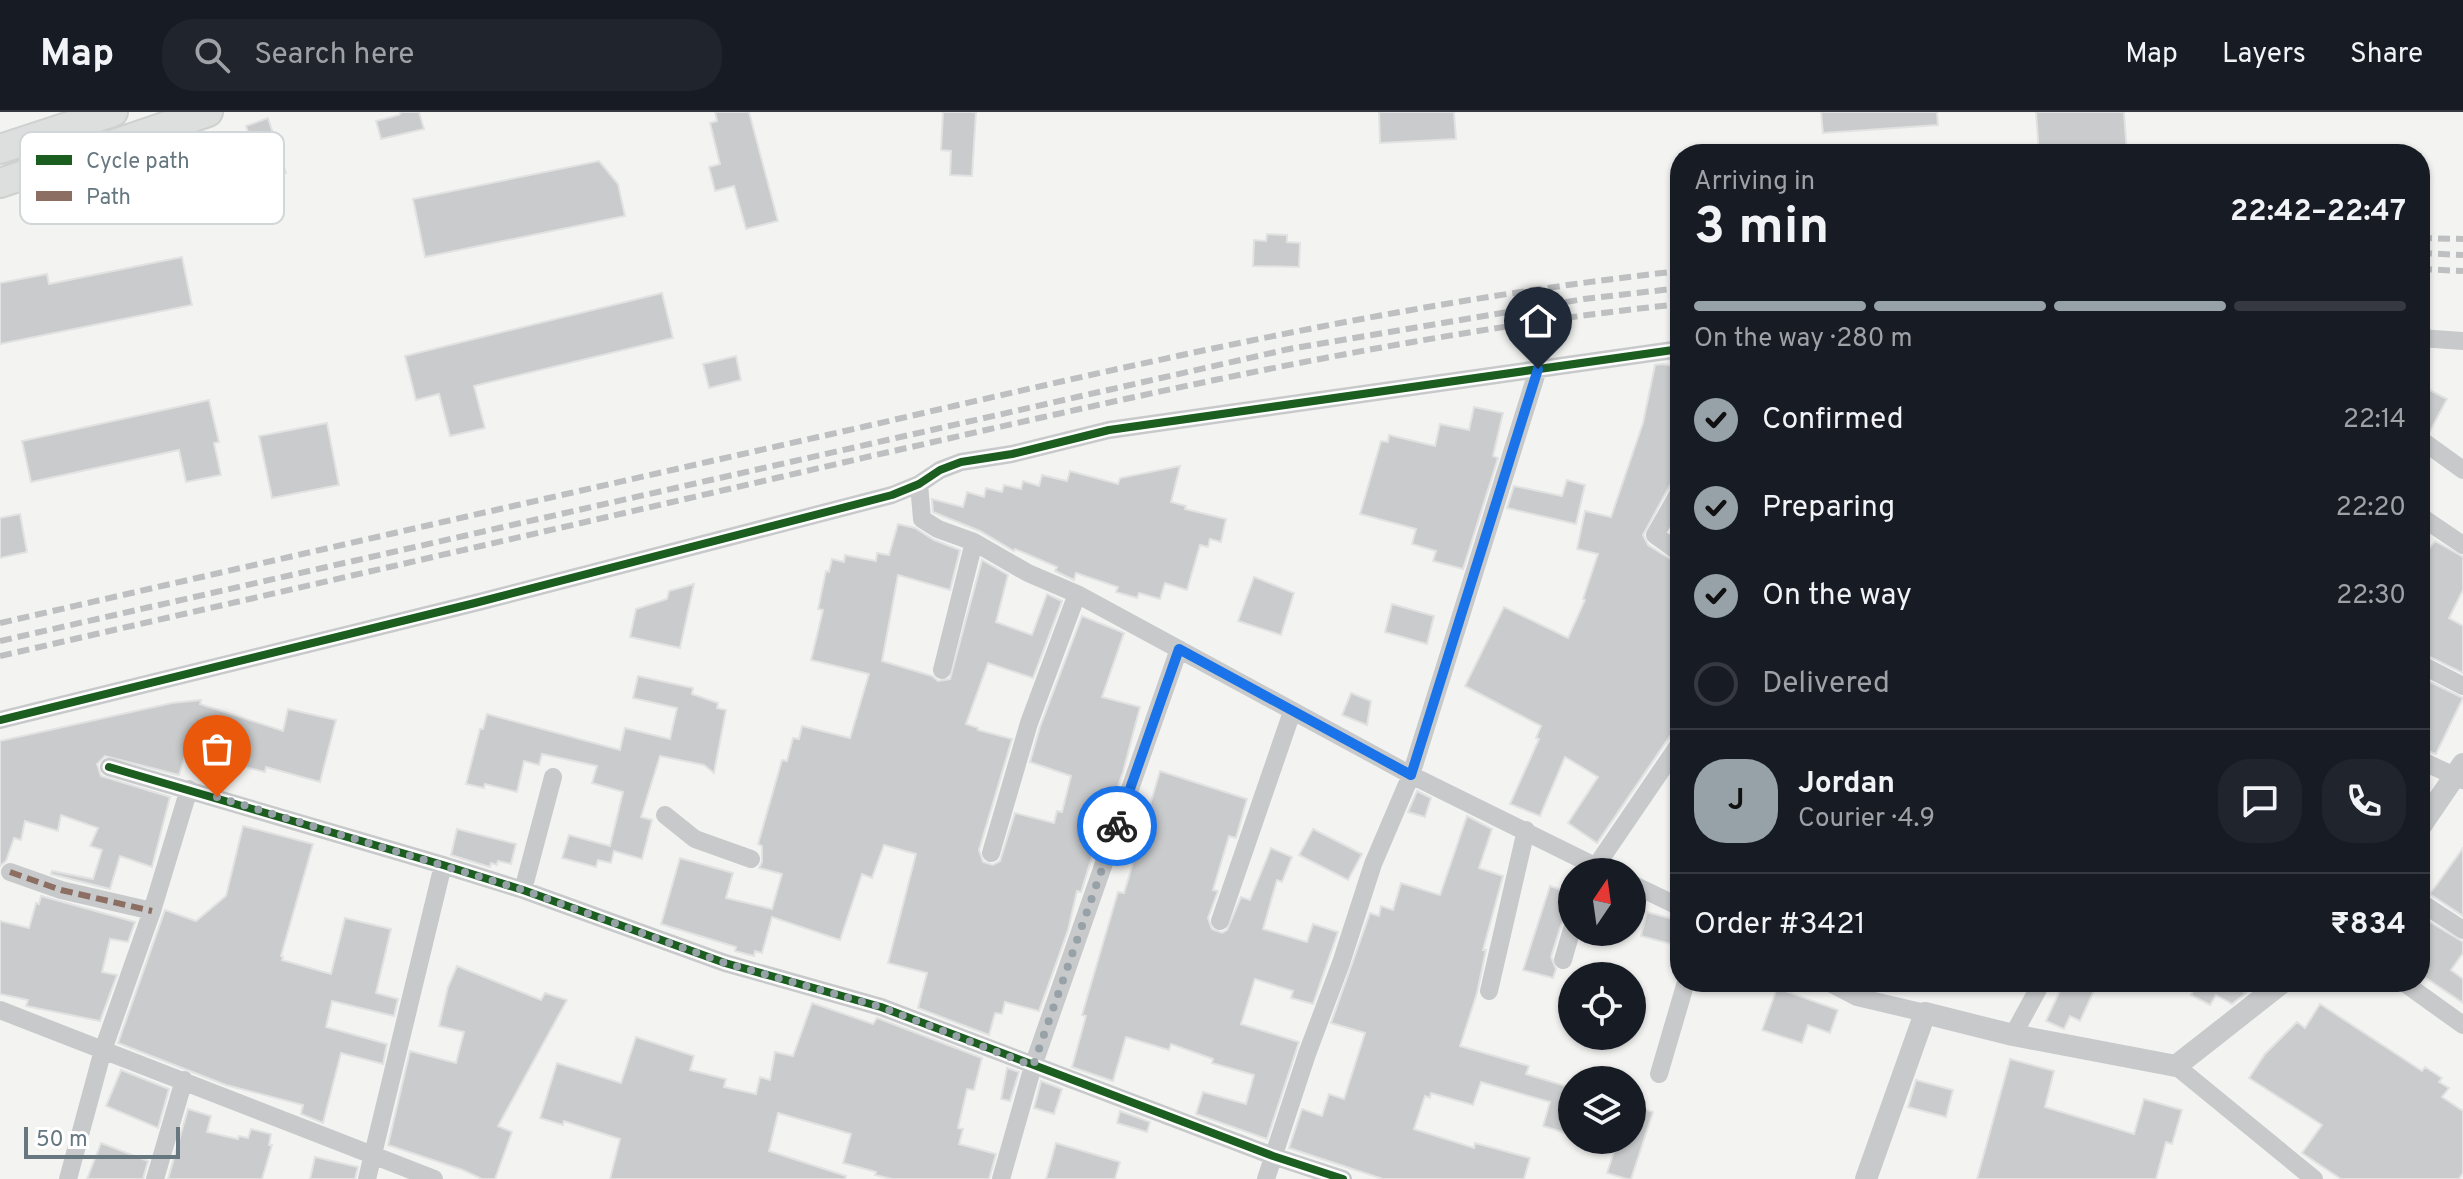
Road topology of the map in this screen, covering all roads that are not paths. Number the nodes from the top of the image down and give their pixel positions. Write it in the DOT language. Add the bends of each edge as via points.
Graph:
graph roads {
  1 [pos="113,112"];
  2 [pos="208,112"];
  3 [pos="52,132"];
  4 [pos="149,132"];
  5 [pos="20,142"];
  6 [pos="0,149"];
  7 [pos="20,176"];
  8 [pos="0,183"];
  9 [pos="2430,339"];
  10 [pos="2463,341"];
  11 [pos="1670,350"];
  12 [pos="1538,369"];
  13 [pos="2430,446"];
  14 [pos="2463,470"];
  15 [pos="919,484"];
  16 [pos="1670,509"];
  17 [pos="2430,523"];
  18 [pos="974,542"];
  19 [pos="2463,545"];
  20 [pos="1670,546"];
  21 [pos="1077,594"];
  22 [pos="1179,649"];
  23 [pos="2430,669"];
  24 [pos="942,670"];
  25 [pos="2463,686"];
  26 [pos="1292,712"];
  27 [pos="0,720"];
  28 [pos="1670,758"];
  29 [pos="2430,763"];
  30 [pos="109,767"];
  31 [pos="2460,773"];
  32 [pos="1411,775"];
  33 [pos="553,777"];
  34 [pos="189,789"];
  35 [pos="2430,814"];
  36 [pos="665,815"];
  37 [pos="1526,830"];
  38 [pos="991,853"];
  39 [pos="1576,858"];
  40 [pos="1606,858"];
  41 [pos="751,859"];
  42 [pos="443,865"];
  43 [pos="10,872"];
  44 [pos="523,890"];
  45 [pos="1646,891"];
  46 [pos="1670,902"];
  47 [pos="2430,909"];
  48 [pos="152,911"];
  49 [pos="1220,921"];
  50 [pos="2463,930"];
  51 [pos="1567,946"];
  52 [pos="1563,960"];
  53 [pos="1489,991"];
  54 [pos="1683,992"];
  55 [pos="1868,992"];
  56 [pos="2037,992"];
  57 [pos="2270,992"];
  58 [pos="2417,992"];
  59 [pos="0,1010"];
  60 [pos="1925,1013"];
  61 [pos="2463,1025"];
  62 [pos="2013,1035"];
  63 [pos="103,1050"];
  64 [pos="1033,1066"];
  65 [pos="2176,1066"];
  66 [pos="1659,1074"];
  67 [pos="184,1080"];
  68 [pos="372,1154"];
  69 [pos="1273,1156"];
  70 [pos="68,1179"];
  71 [pos="155,1179"];
  72 [pos="367,1179"];
  73 [pos="434,1179"];
  74 [pos="1001,1179"];
  75 [pos="1266,1179"];
  76 [pos="1343,1179"];
  77 [pos="1866,1179"];
  78 [pos="2314,1179"];
  1 -- 3 [label="main road"];
  2 -- 4 [label="main road"];
  5 -- 6 [label="main road"];
  7 -- 8 [label="main road"];
  9 -- 10 [label="street"];
  11 -- 12 [label="street"];
  12 -- 15 [label="street" via="1109,430 961,462"];
  12 -- 32 [label="street"];
  13 -- 14 [label="street"];
  15 -- 18 [label="street" via="922,519"];
  15 -- 27 [label="street" via="475,603"];
  16 -- 20 [label="street" via="1655,535"];
  17 -- 19 [label="street"];
  18 -- 21 [label="street"];
  18 -- 24 [label="street"];
  21 -- 22 [label="street"];
  21 -- 38 [label="street" via="1029,723"];
  22 -- 26 [label="street"];
  22 -- 64 [label="street"];
  23 -- 25 [label="street"];
  26 -- 32 [label="street"];
  26 -- 49 [label="street"];
  28 -- 40 [label="street"];
  29 -- 31 [label="street"];
  30 -- 34 [label="street"];
  31 -- 35 [label="street"];
  32 -- 37 [label="street"];
  32 -- 69 [label="street" via="1373,864"];
  33 -- 44 [label="street"];
  34 -- 42 [label="street"];
  34 -- 48 [label="street"];
  36 -- 41 [label="street" via="695,839"];
  37 -- 39 [label="street"];
  37 -- 53 [label="street"];
  42 -- 44 [label="street"];
  42 -- 68 [label="street"];
  43 -- 48 [label="street"];
  44 -- 64 [label="street" via="725,963 881,1007"];
  45 -- 46 [label="street"];
  47 -- 50 [label="street"];
  48 -- 63 [label="street"];
  51 -- 52 [label="street"];
  54 -- 66 [label="street"];
  55 -- 60 [label="street"];
  56 -- 62 [label="street"];
  57 -- 65 [label="street"];
  58 -- 61 [label="street"];
  59 -- 63 [label="street"];
  60 -- 62 [label="street"];
  60 -- 77 [label="street"];
  62 -- 65 [label="street"];
  63 -- 67 [label="street"];
  63 -- 70 [label="street"];
  64 -- 69 [label="street"];
  64 -- 74 [label="street"];
  65 -- 78 [label="street"];
  67 -- 68 [label="street"];
  67 -- 71 [label="street"];
  68 -- 72 [label="street"];
  68 -- 73 [label="street"];
  69 -- 75 [label="street"];
  69 -- 76 [label="street"];
}
